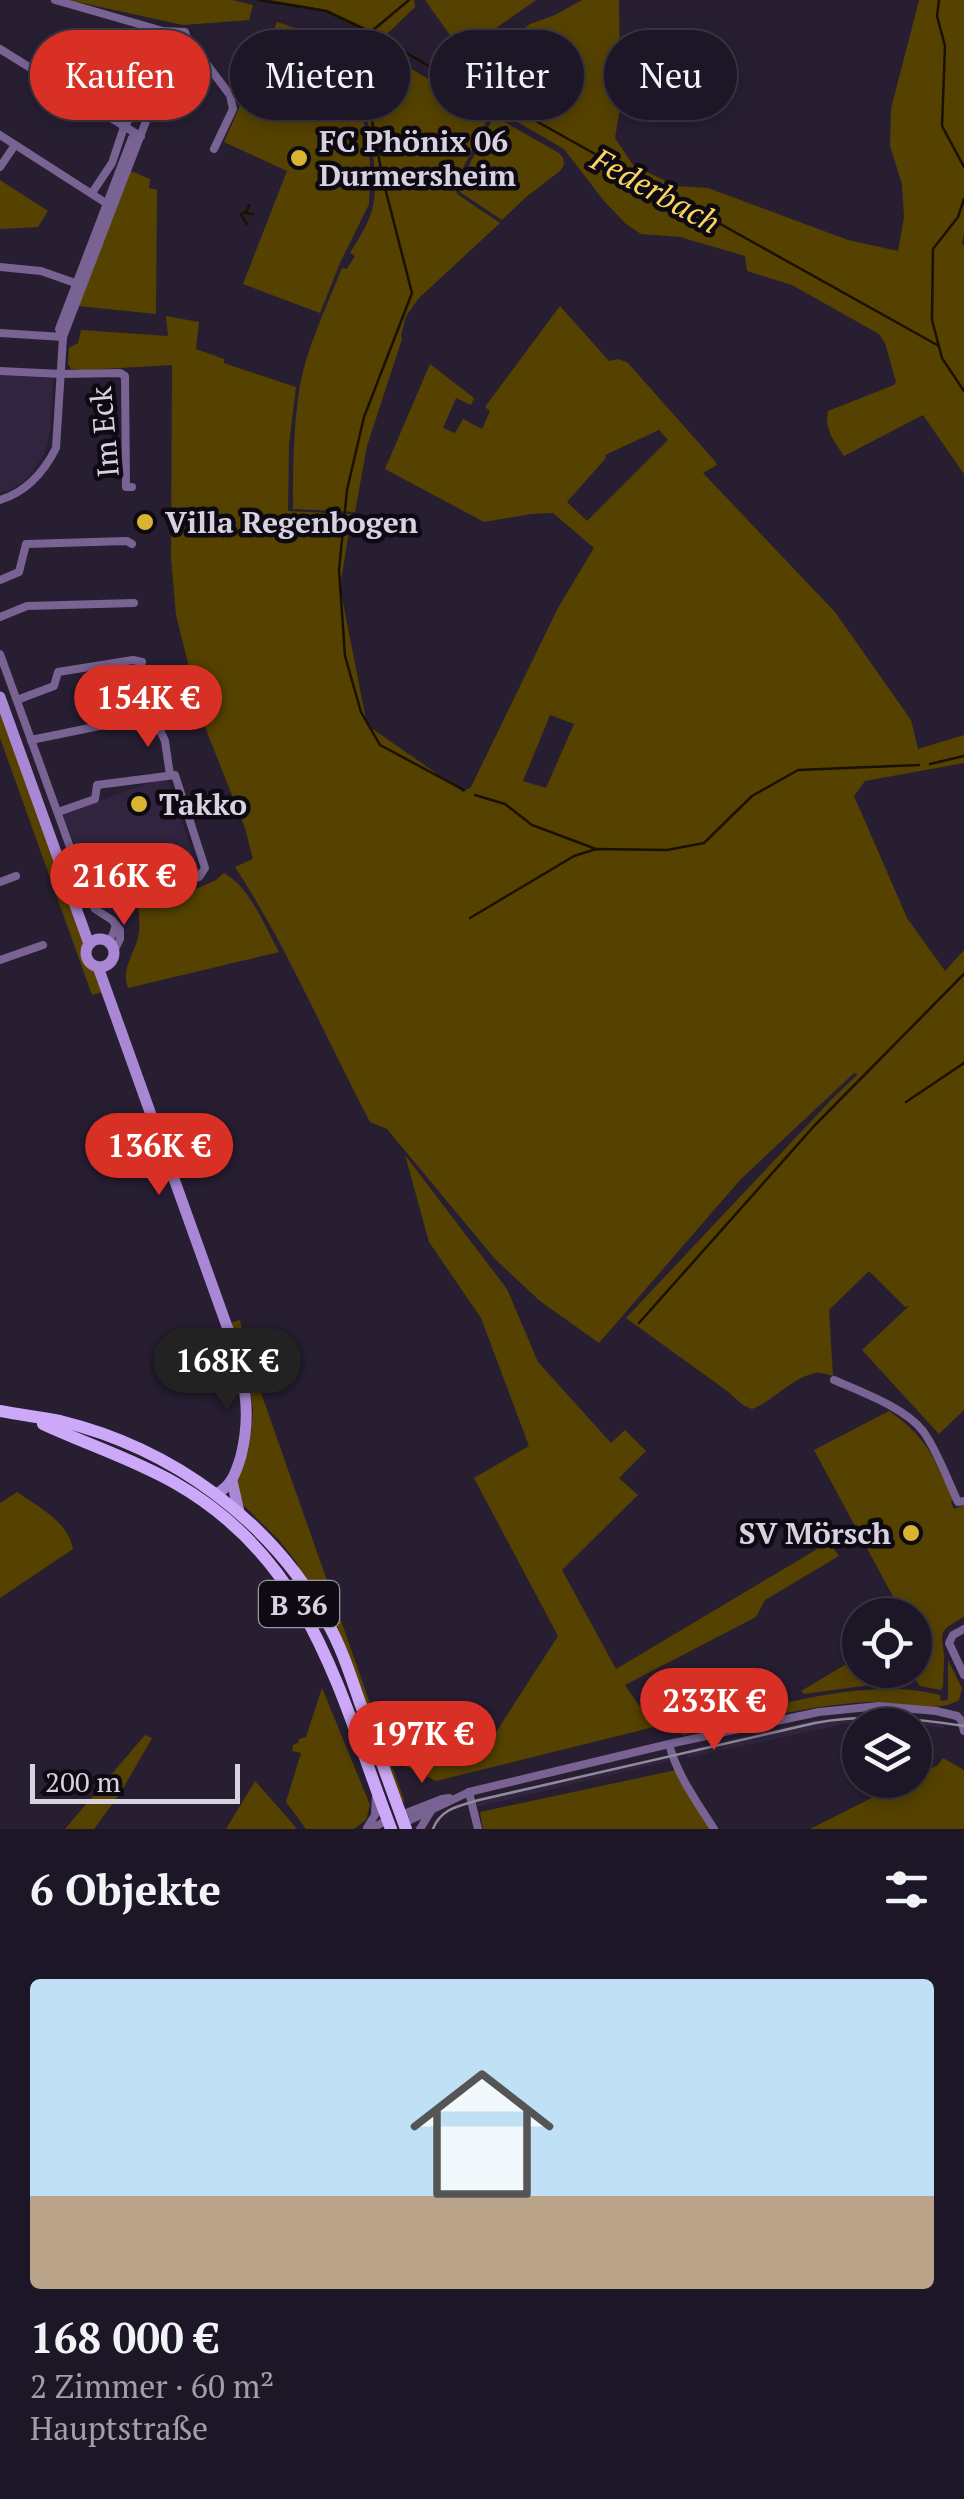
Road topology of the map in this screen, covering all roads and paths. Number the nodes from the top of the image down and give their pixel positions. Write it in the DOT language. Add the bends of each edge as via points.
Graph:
graph roads {
  1 [pos="54,0"];
  2 [pos="160,30"];
  3 [pos="0,48"];
  4 [pos="210,68"];
  5 [pos="128,120"];
  6 [pos="146,120"];
  7 [pos="124,126"];
  8 [pos="0,135"];
  9 [pos="140,136"];
  10 [pos="15,144"];
  11 [pos="214,149"];
  12 [pos="0,167"];
  13 [pos="92,194"];
  14 [pos="109,206"];
  15 [pos="0,268"];
  16 [pos="79,285"];
  17 [pos="0,333"];
  18 [pos="62,337"];
  19 [pos="0,371"];
  20 [pos="61,374"];
  21 [pos="132,487"];
  22 [pos="0,500"];
  23 [pos="132,544"];
  24 [pos="0,580"];
  25 [pos="134,603"];
  26 [pos="0,617"];
  27 [pos="0,654"];
  28 [pos="142,662"];
  29 [pos="0,697"];
  30 [pos="16,700"];
  31 [pos="31,740"];
  32 [pos="170,776"];
  33 [pos="58,812"];
  34 [pos="16,876"];
  35 [pos="199,876"];
  36 [pos="0,882"];
  37 [pos="43,945"];
  38 [pos="103,952"];
  39 [pos="0,960"];
  40 [pos="834,1380"];
  41 [pos="0,1411"];
  42 [pos="240,1456"];
  43 [pos="232,1481"];
  44 [pos="212,1500"];
  45 [pos="964,1501"];
  46 [pos="239,1512"];
  47 [pos="964,1630"];
  48 [pos="964,1675"];
  49 [pos="961,1712"];
  50 [pos="964,1731"];
  51 [pos="668,1744"];
  52 [pos="376,1786"];
  53 [pos="469,1792"];
  54 [pos="454,1798"];
  55 [pos="435,1808"];
  56 [pos="396,1825"];
  57 [pos="475,1828"];
  58 [pos="368,1829"];
  59 [pos="420,1829"];
  60 [pos="714,1829"];
  1 -- 2 [label="street"];
  3 -- 7 [label="street"];
  4 -- 11 [label="street" via="232,109"];
  5 -- 7 [label="street"];
  6 -- 9 [label="street"];
  7 -- 9 [label="street"];
  7 -- 13 [label="street"];
  8 -- 10 [label="street"];
  9 -- 14 [label="street"];
  10 -- 12 [label="street"];
  10 -- 13 [label="street"];
  13 -- 14 [label="street"];
  14 -- 16 [label="street"];
  15 -- 16 [label="street" via="41,271"];
  16 -- 18 [label="street" via="58,329"];
  17 -- 18 [label="street"];
  18 -- 20 [label="street"];
  19 -- 20 [label="street, Im Eck"];
  20 -- 21 [label="street, Im Eck" via="124,376 126,488"];
  20 -- 22 [label="street" via="50,461 20,492"];
  23 -- 24 [label="street" via="26,544 19,572"];
  25 -- 26 [label="street" via="27,606"];
  27 -- 30 [label="street"];
  28 -- 30 [label="street" via="58,672 54,686"];
  29 -- 38 [label="street" via="76,909"];
  30 -- 31 [label="street"];
  31 -- 32 [label="street" via="154,716"];
  31 -- 33 [label="street"];
  32 -- 33 [label="street" via="97,786 95,799"];
  32 -- 35 [label="street" via="175,775 205,868"];
  33 -- 38 [label="street" via="91,903 121,934"];
  34 -- 36 [label="street"];
  37 -- 39 [label="street"];
  38 -- 42 [label="street" via="110,998 241,1370 248,1425"];
  40 -- 45 [label="street" via="912,1420 958,1502"];
  41 -- 44 [label="main road, B 36"];
  42 -- 43 [label="street"];
  42 -- 44 [label="street"];
  43 -- 44 [label="street"];
  43 -- 46 [label="street"];
  44 -- 46 [label="main road, B 36"];
  44 -- 52 [label="main road, B 36" via="307,1617"];
  46 -- 56 [label="main road, B 36" via="289,1565 328,1624"];
  47 -- 48 [label="street" via="949,1644"];
  49 -- 50 [label="street"];
  49 -- 51 [label="street" via="851,1707"];
  51 -- 53 [label="street"];
  51 -- 60 [label="street"];
  52 -- 56 [label="main road, B 36"];
  52 -- 58 [label="street"];
  53 -- 54 [label="street"];
  53 -- 57 [label="street"];
  54 -- 55 [label="street"];
  54 -- 56 [label="street"];
  55 -- 56 [label="street"];
  55 -- 59 [label="street"];
  56 -- 58 [label="street"];
}
